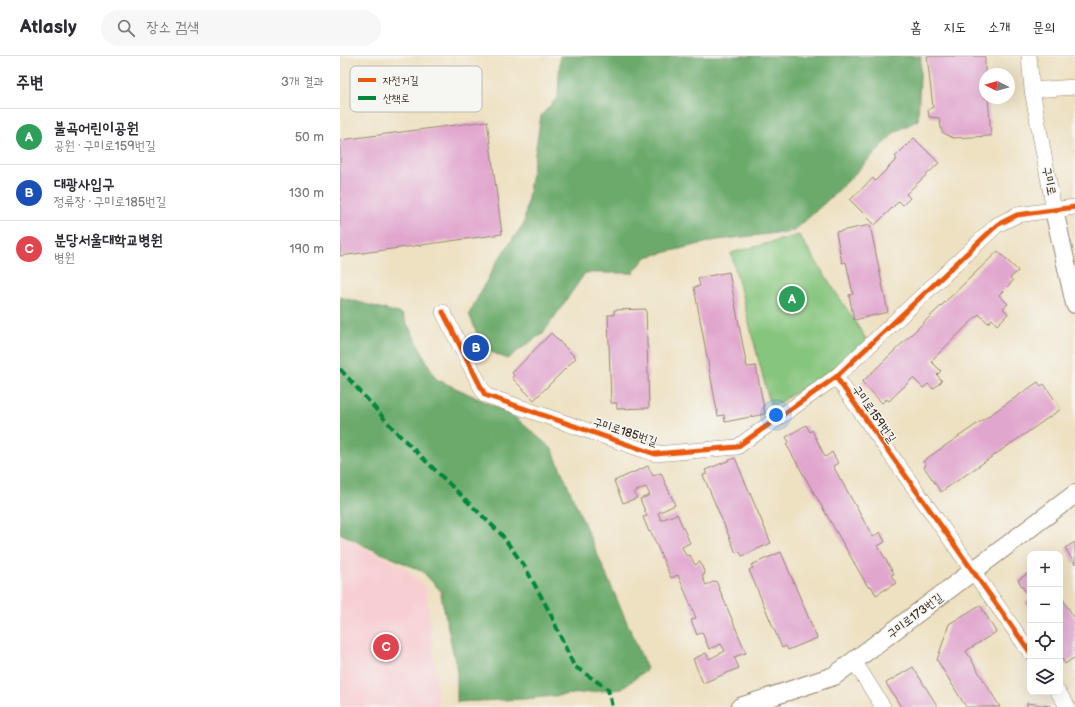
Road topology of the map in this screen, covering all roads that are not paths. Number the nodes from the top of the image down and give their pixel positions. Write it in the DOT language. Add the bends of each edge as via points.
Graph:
graph roads {
  1 [pos="1029,56"];
  2 [pos="1075,87"];
  3 [pos="1032,90"];
  4 [pos="1075,207"];
  5 [pos="1054,210"];
  6 [pos="1075,304"];
  7 [pos="444,312"];
  8 [pos="836,377"];
  9 [pos="1075,494"];
  10 [pos="974,572"];
  11 [pos="1027,648"];
  12 [pos="854,661"];
  13 [pos="1060,695"];
  14 [pos="740,707"];
  15 [pos="883,707"];
  16 [pos="1068,707"];
  1 -- 3 [label="street, 구미로"];
  2 -- 3 [label="street"];
  3 -- 5 [label="street, 구미로"];
  4 -- 5 [label="street"];
  5 -- 6 [label="street, 구미로"];
  5 -- 8 [label="street" via="1017,215 997,225"];
  7 -- 8 [label="street, 구미로185번길" via="485,395 655,454 737,447"];
  8 -- 10 [label="street, 구미로159번길"];
  9 -- 10 [label="street, 구미로173번길"];
  10 -- 11 [label="street, 구미로159번길"];
  10 -- 12 [label="street, 구미로173번길"];
  12 -- 14 [label="street, 구미로173번길" via="834,676"];
  12 -- 15 [label="street"];
  13 -- 16 [label="street"];
}
